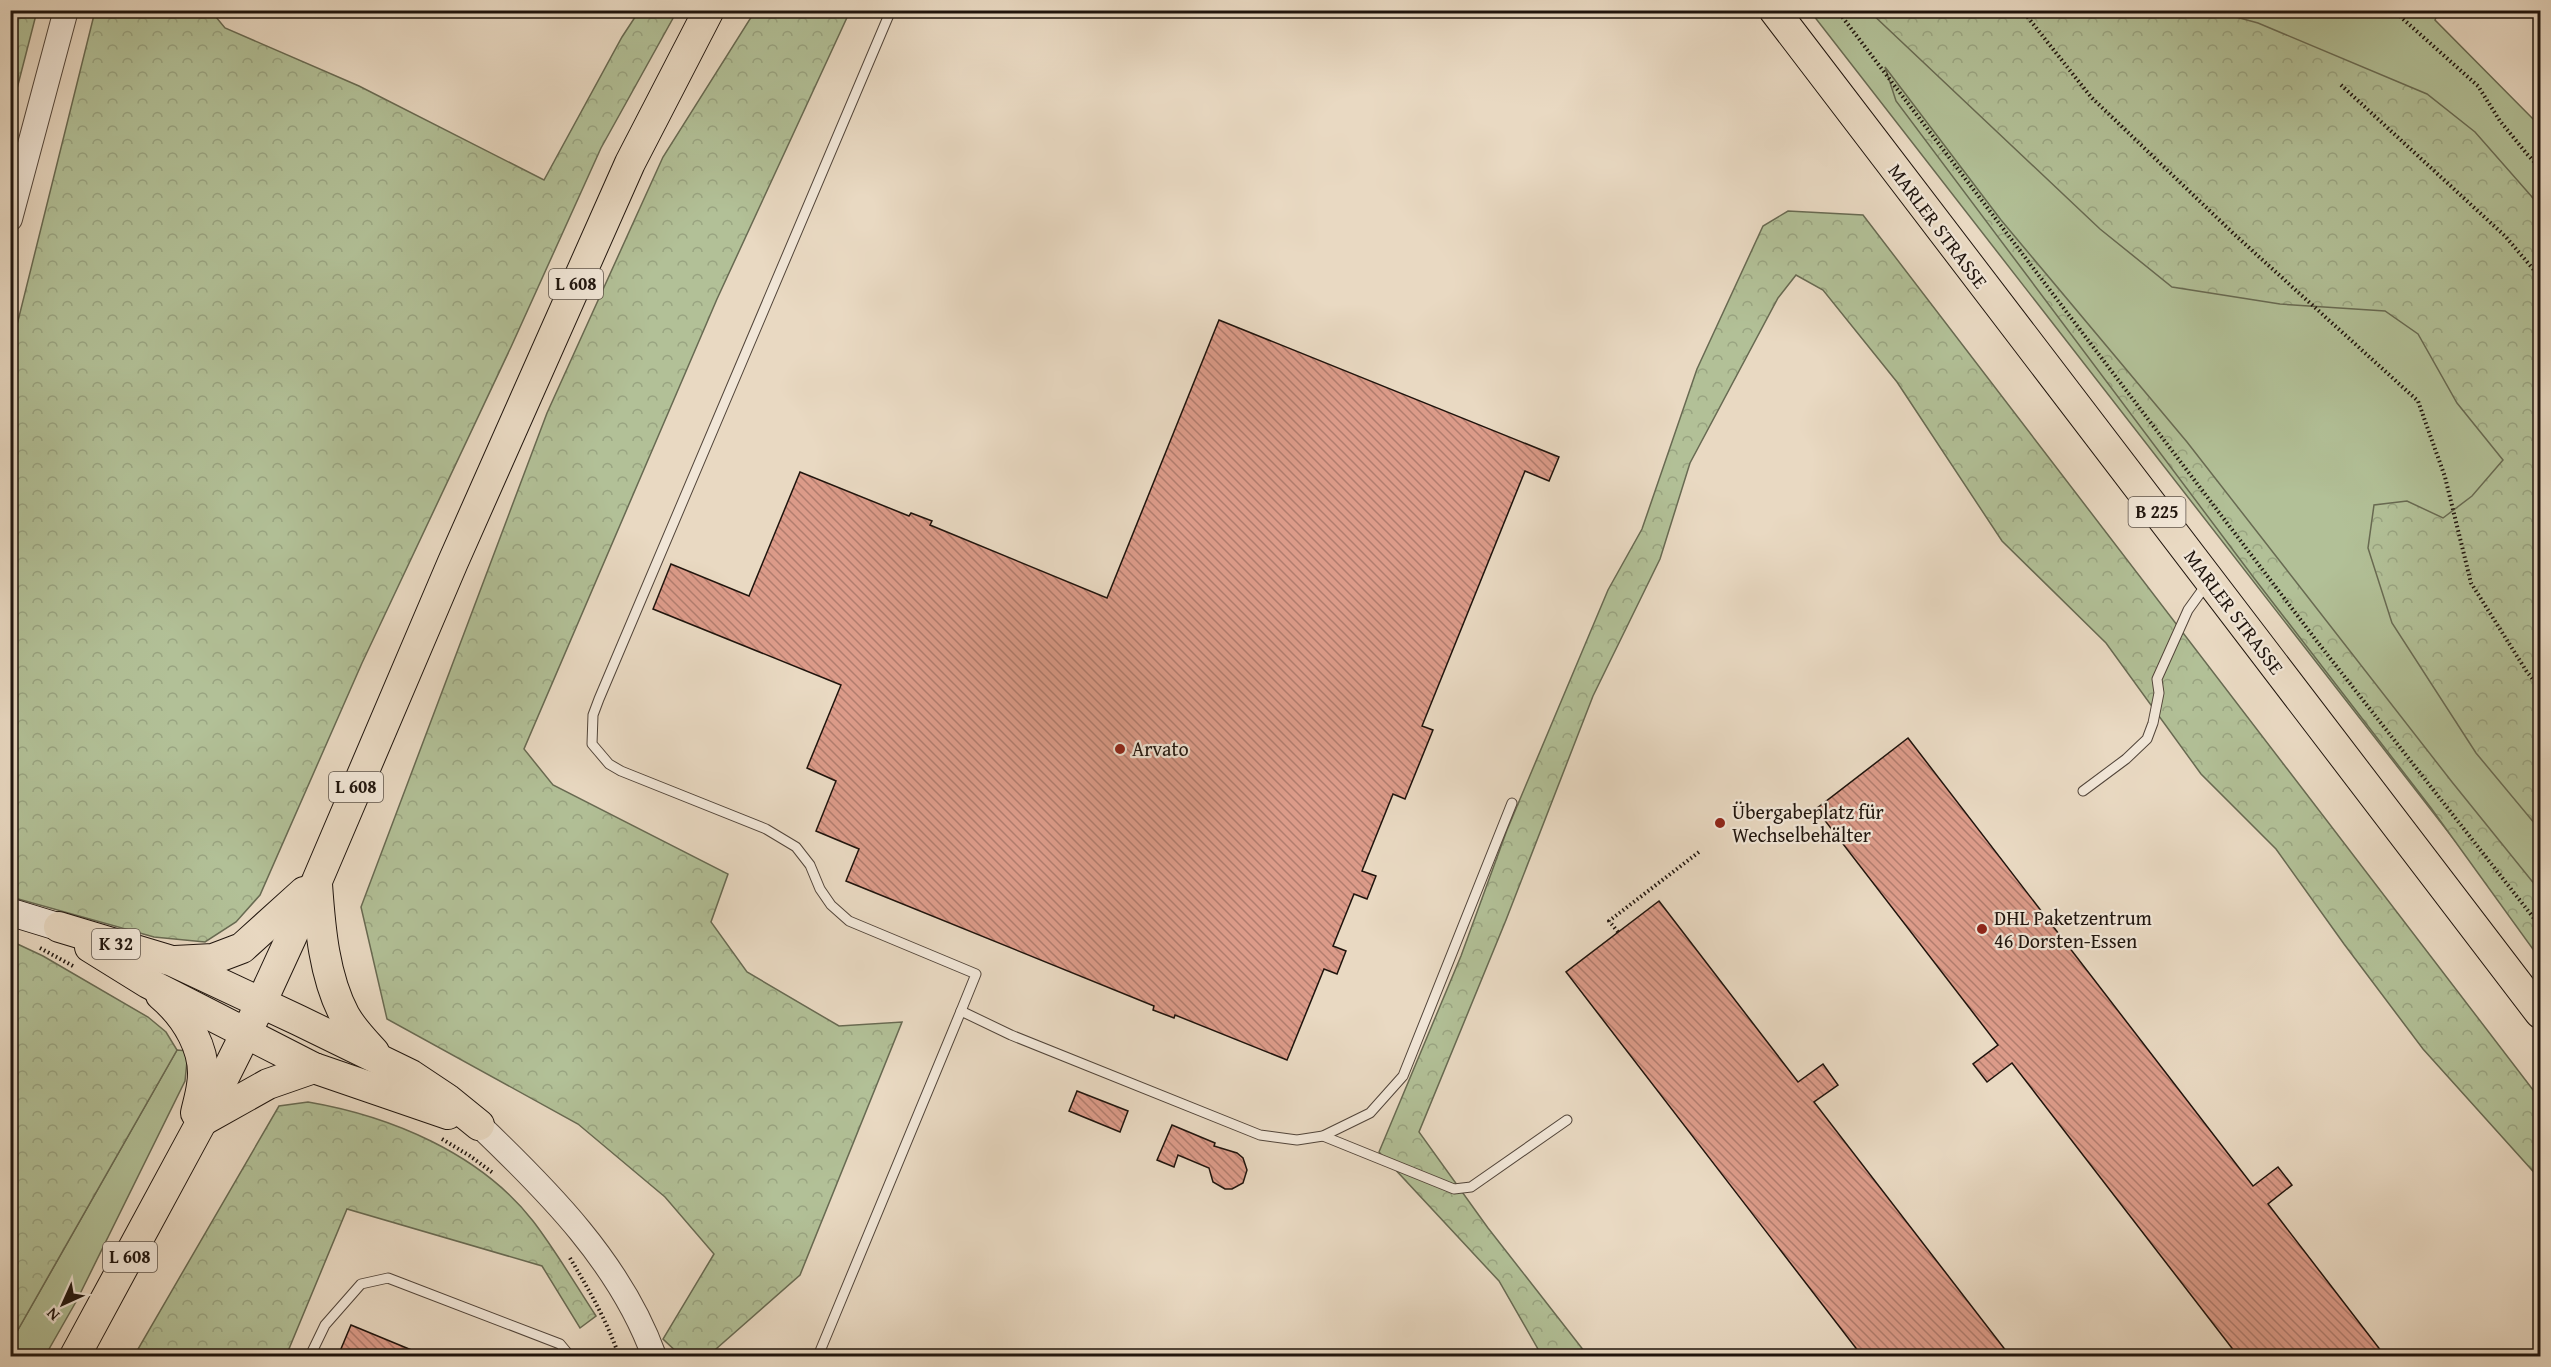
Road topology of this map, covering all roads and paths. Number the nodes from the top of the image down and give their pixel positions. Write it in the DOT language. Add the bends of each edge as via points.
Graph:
graph roads {
  1 [pos="66,10"];
  2 [pos="709,10"];
  3 [pos="891,10"];
  4 [pos="1773,10"];
  5 [pos="1837,10"];
  6 [pos="2022,10"];
  7 [pos="2393,10"];
  8 [pos="2341,85"];
  9 [pos="2541,168"];
  10 [pos="10,219"];
  11 [pos="2541,277"];
  12 [pos="2210,580"];
  13 [pos="2541,688"];
  14 [pos="2083,791"];
  15 [pos="1512,803"];
  16 [pos="1699,852"];
  17 [pos="317,881"];
  18 [pos="10,912"];
  19 [pos="2541,926"];
  20 [pos="59,927"];
  21 [pos="1618,932"];
  22 [pos="172,961"];
  23 [pos="148,983"];
  24 [pos="261,1004"];
  25 [pos="961,1011"];
  26 [pos="2541,1013"];
  27 [pos="247,1032"];
  28 [pos="384,1062"];
  29 [pos="315,1068"];
  30 [pos="1567,1120"];
  31 [pos="202,1121"];
  32 [pos="479,1125"];
  33 [pos="1323,1136"];
  34 [pos="440,1138"];
  35 [pos="182,1156"];
  36 [pos="498,1176"];
  37 [pos="567,1254"];
  38 [pos="75,1356"];
  39 [pos="310,1356"];
  40 [pos="570,1356"];
  41 [pos="619,1356"];
  42 [pos="654,1356"];
  43 [pos="818,1356"];
  1 -- 10 [label="street"];
  2 -- 17 [label="main road, L 608" via="630,164 415,649"];
  3 -- 25 [label="lane" via="592,715 592,744 609,764 621,771 766,829 796,847 810,865 825,897 849,921 976,974"];
  4 -- 12 [label="main road, MARLER STRASSE / B 225"];
  5 -- 19 [label="path" via="2312,635"];
  6 -- 13 [label="path" via="2091,97 2235,235 2418,401 2445,477 2471,583"];
  7 -- 9 [label="path" via="2478,86 2500,121"];
  8 -- 11 [label="path" via="2505,236"];
  12 -- 14 [label="lane" via="2188,610 2157,679 2159,693 2147,739"];
  12 -- 26 [label="main road, MARLER STRASSE / B 225"];
  15 -- 33 [label="lane" via="1403,1076 1370,1113"];
  16 -- 21 [label="path" via="1609,921"];
  17 -- 22 [label="main road" via="242,948 213,959"];
  17 -- 24 [label="main road, L 608"];
  17 -- 28 [label="main road" via="322,938 344,1014"];
  18 -- 20 [label="main road, K 32"];
  20 -- 22 [label="main road, K 32"];
  20 -- 23 [label="main road"];
  22 -- 24 [label="main road, K 32"];
  23 -- 27 [label="main road"];
  23 -- 35 [label="main road" via="177,1008 200,1052 203,1083"];
  24 -- 27 [label="main road, L 608"];
  24 -- 28 [label="main road"];
  25 -- 33 [label="lane" via="1260,1136 1297,1140"];
  25 -- 43 [label="lane"];
  27 -- 29 [label="main road"];
  27 -- 31 [label="main road, L 608"];
  28 -- 32 [label="main road" via="411,1075"];
  29 -- 31 [label="main road" via="268,1084"];
  29 -- 32 [label="main road"];
  30 -- 33 [label="lane" via="1471,1187 1454,1190"];
  31 -- 35 [label="main road, L 608"];
  32 -- 42 [label="street" via="553,1199 600,1258 644,1329"];
  34 -- 36 [label="path"];
  35 -- 38 [label="main road, L 608"];
  37 -- 41 [label="path" via="591,1292"];
  39 -- 40 [label="lane" via="325,1325 361,1284 387,1278 560,1344"];
}
